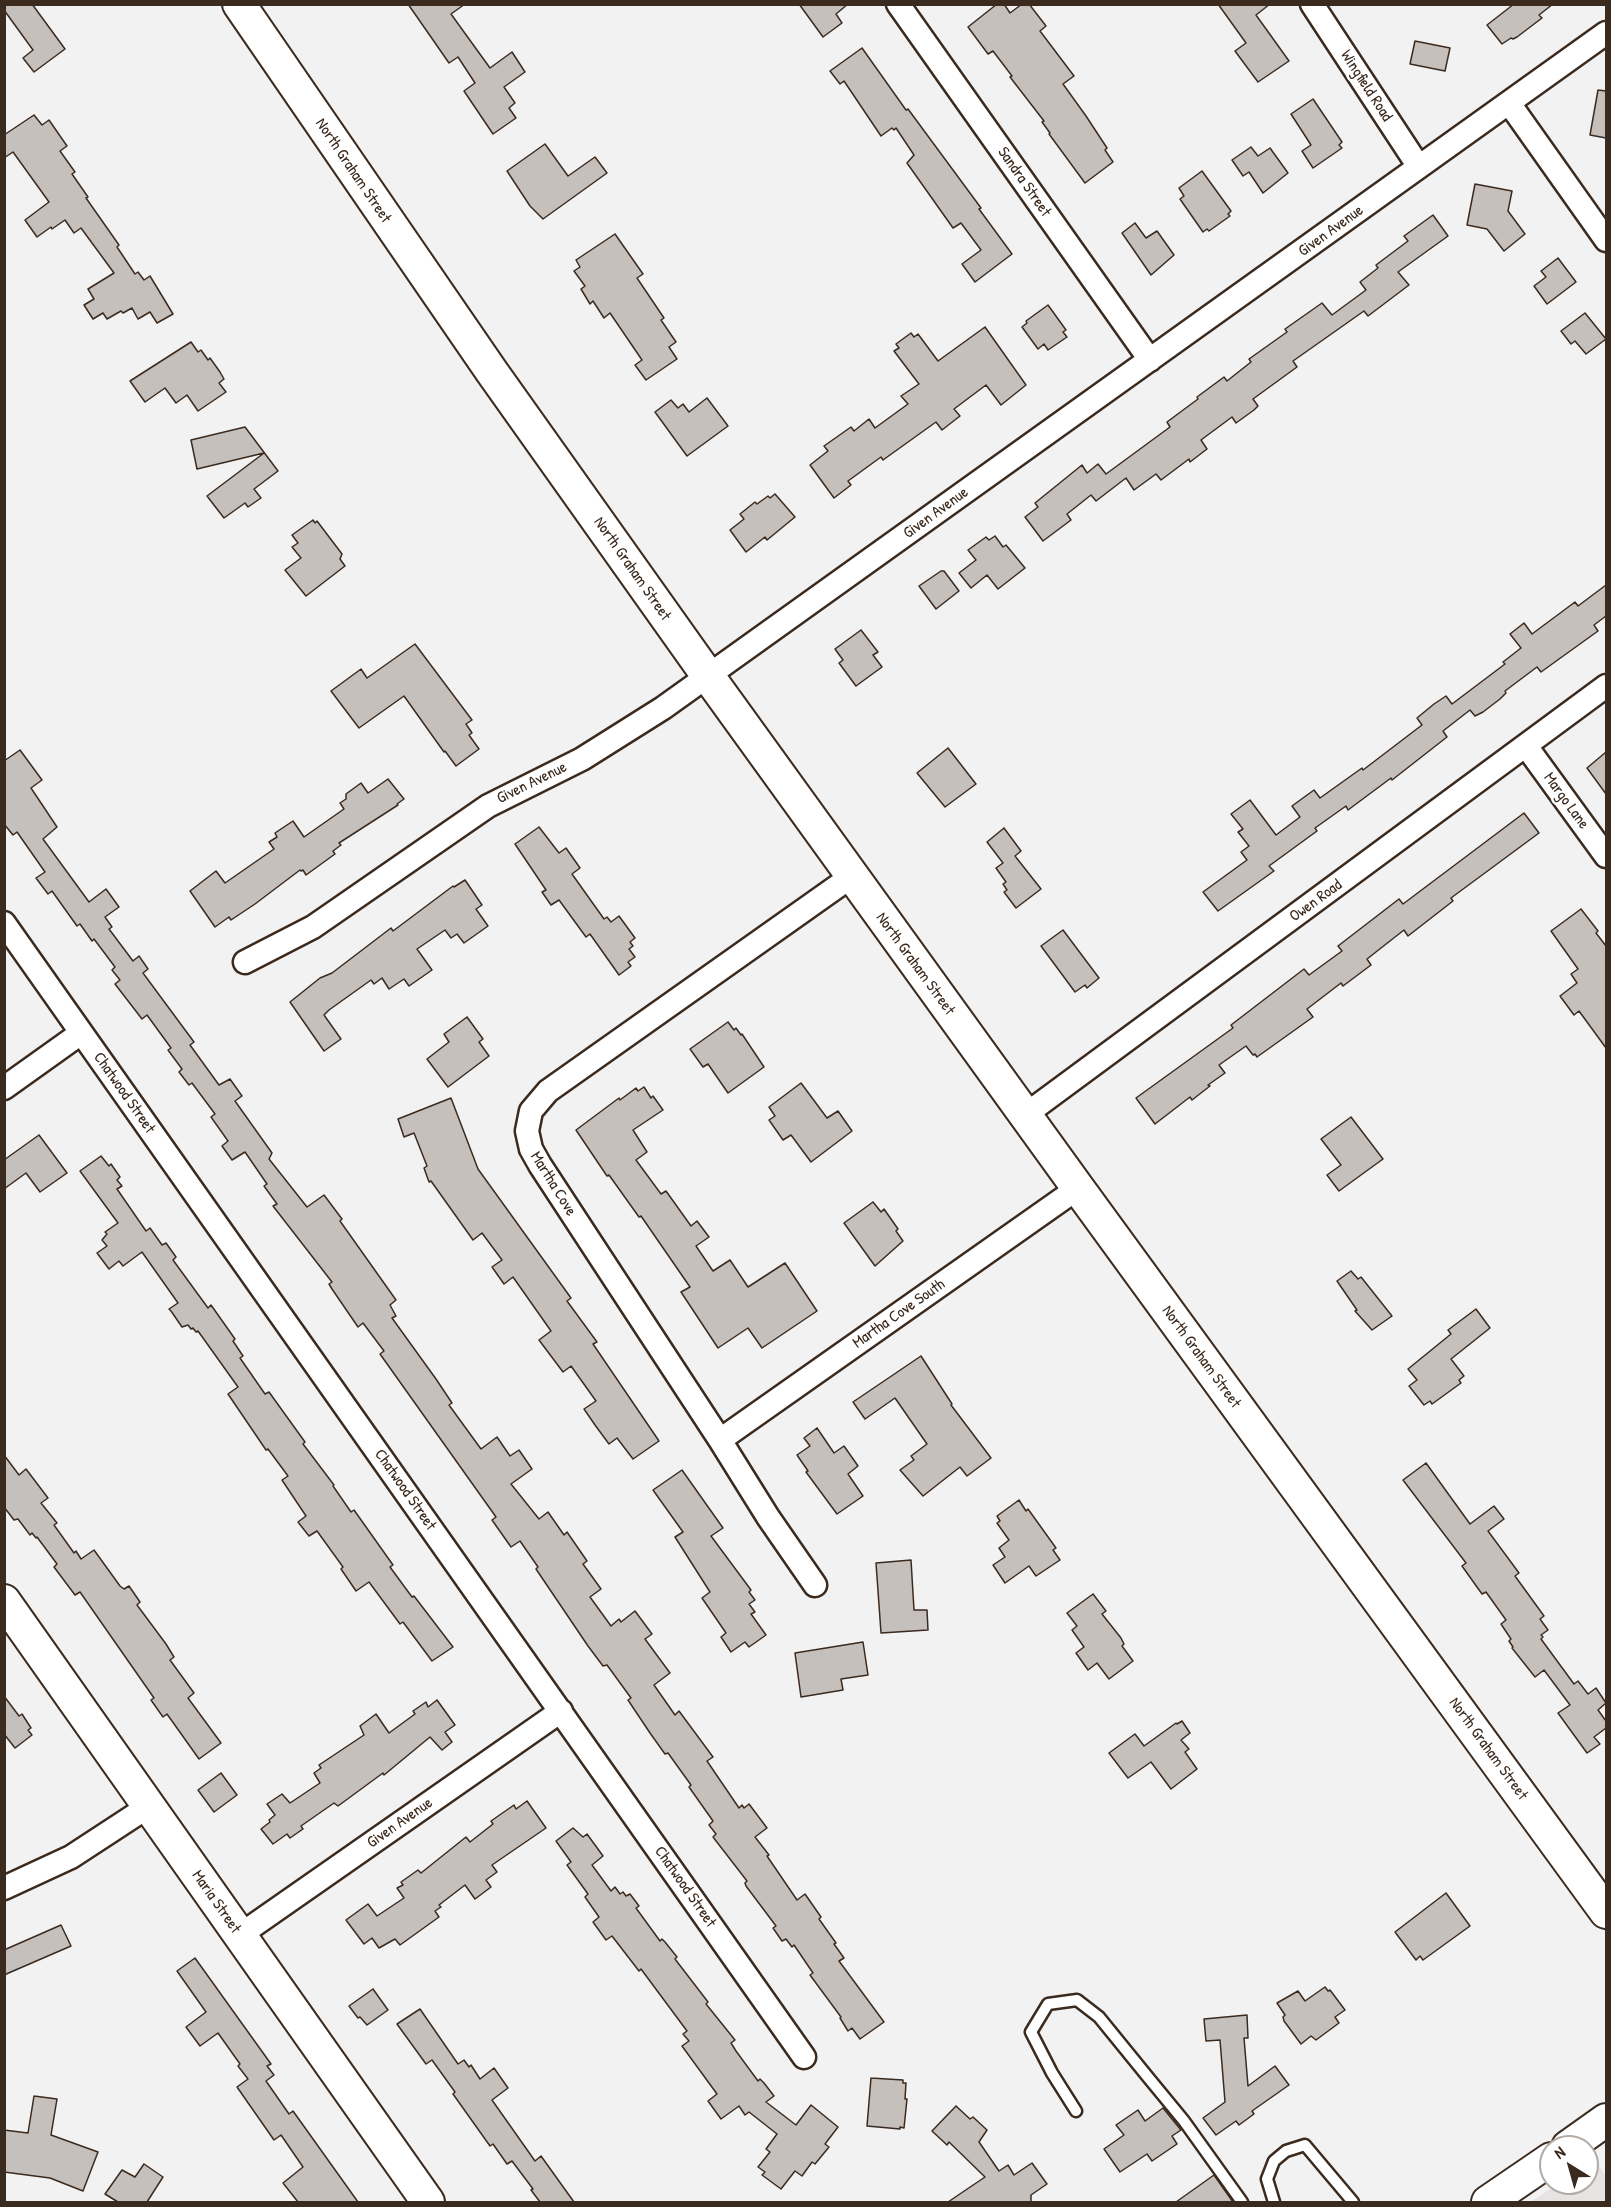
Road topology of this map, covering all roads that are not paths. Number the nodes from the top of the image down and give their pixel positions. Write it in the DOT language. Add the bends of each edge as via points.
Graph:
graph roads {
  1 [pos="239,4"];
  2 [pos="898,4"];
  3 [pos="1312,4"];
  4 [pos="1606,33"];
  5 [pos="1509,103"];
  6 [pos="1419,167"];
  7 [pos="1606,240"];
  8 [pos="1150,360"];
  9 [pos="708,676"];
  10 [pos="1606,686"];
  11 [pos="1526,746"];
  12 [pos="1606,856"];
  13 [pos="852,876"];
  14 [pos="4,923"];
  15 [pos="245,963"];
  16 [pos="81,1033"];
  17 [pos="4,1088"];
  18 [pos="1025,1115"];
  19 [pos="1078,1188"];
  20 [pos="720,1440"];
  21 [pos="815,1586"];
  22 [pos="4,1601"];
  23 [pos="561,1711"];
  24 [pos="148,1806"];
  25 [pos="4,1888"];
  26 [pos="1606,1912"];
  27 [pos="240,1935"];
  28 [pos="804,2056"];
  29 [pos="1076,2111"];
  30 [pos="1606,2120"];
  31 [pos="1585,2135"];
  32 [pos="1539,2166"];
  33 [pos="428,2202"];
  34 [pos="1242,2202"];
  35 [pos="1274,2202"];
  36 [pos="1353,2202"];
  37 [pos="1488,2202"];
  1 -- 9 [label="main road, North Graham Street" via="492,372"];
  2 -- 8 [label="street, Sandra Street"];
  3 -- 6 [label="street, Wingfield Road"];
  4 -- 5 [label="street, Given Avenue"];
  5 -- 6 [label="street, Given Avenue"];
  5 -- 7 [label="street"];
  6 -- 8 [label="street, Given Avenue"];
  8 -- 9 [label="street, Given Avenue"];
  9 -- 13 [label="main road, North Graham Street"];
  9 -- 15 [label="street, Given Avenue" via="622,736 478,812 313,927"];
  10 -- 11 [label="street, Owen Road"];
  11 -- 12 [label="street, Margo Lane"];
  11 -- 18 [label="street, Owen Road"];
  13 -- 18 [label="main road, North Graham Street"];
  13 -- 20 [label="street, Martha Cove" via="548,1091 531,1111 528,1121 528,1140 540,1165"];
  14 -- 16 [label="street, Chatwood Street"];
  16 -- 17 [label="street"];
  16 -- 23 [label="street, Chatwood Street"];
  18 -- 19 [label="main road, North Graham Street"];
  19 -- 20 [label="street, Martha Cove South"];
  19 -- 26 [label="main road, North Graham Street"];
  20 -- 21 [label="street, Martha Cove"];
  22 -- 24 [label="main road, Maria Street"];
  23 -- 27 [label="street, Given Avenue"];
  23 -- 28 [label="street, Chatwood Street"];
  24 -- 25 [label="street" via="71,1857"];
  24 -- 27 [label="main road, Maria Street"];
  27 -- 33 [label="main road, Maria Street"];
  29 -- 34 [label="lane" via="1031,2032 1048,2004 1077,2001 1099,2017 1184,2121"];
  30 -- 31 [label="main road"];
  32 -- 37 [label="main road"];
  35 -- 36 [label="lane" via="1267,2179 1274,2161 1286,2151 1305,2145"];
}
